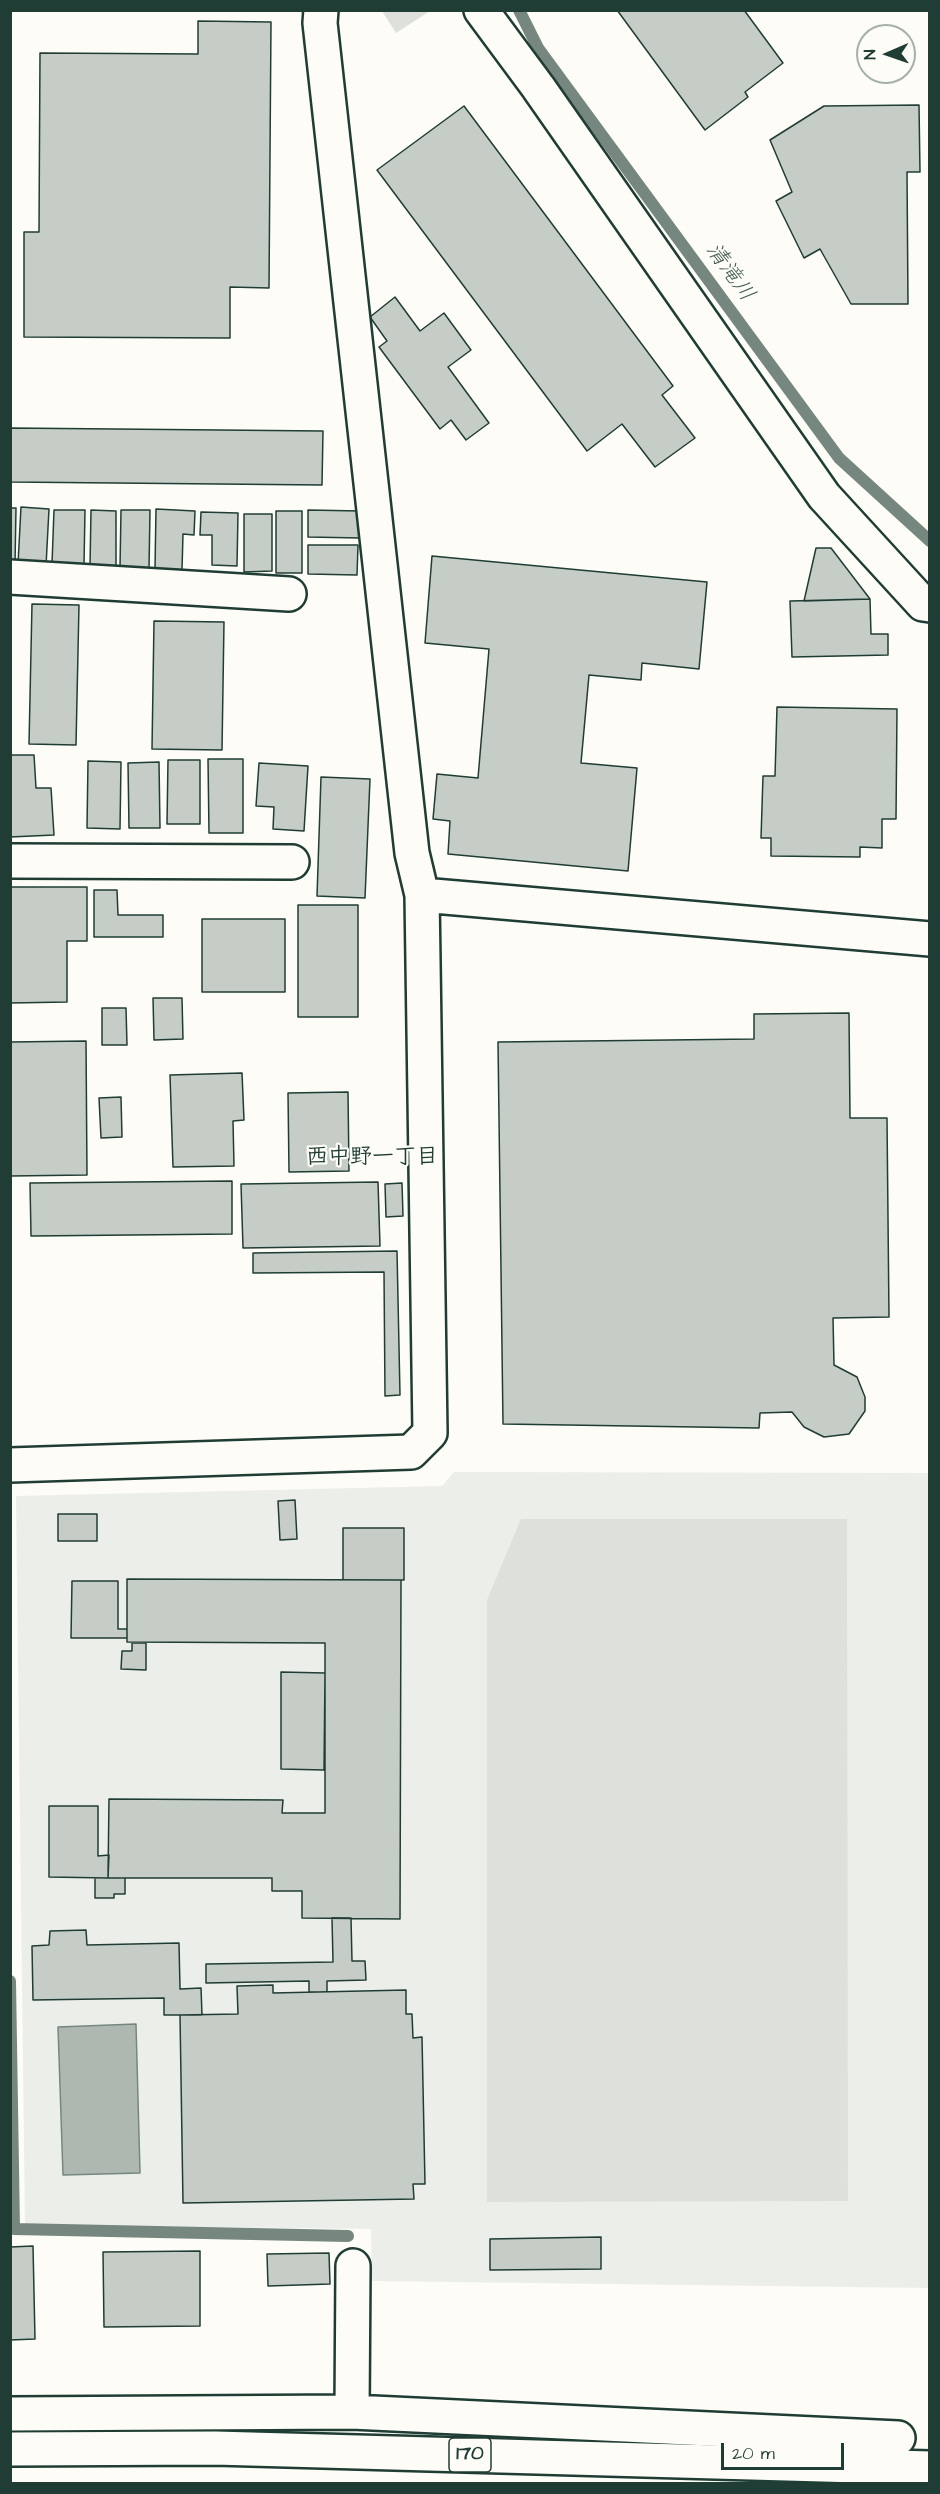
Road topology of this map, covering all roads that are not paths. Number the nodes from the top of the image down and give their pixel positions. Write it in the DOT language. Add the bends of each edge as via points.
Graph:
graph roads {
  1 [pos="321,10"];
  2 [pos="481,10"];
  3 [pos="10,577"];
  4 [pos="289,594"];
  5 [pos="930,605"];
  6 [pos="10,861"];
  7 [pos="292,862"];
  8 [pos="422,895"];
  9 [pos="930,939"];
  10 [pos="10,1465"];
  11 [pos="353,2266"];
  12 [pos="352,2412"];
  13 [pos="10,2414"];
  14 [pos="898,2438"];
  15 [pos="10,2449"];
  16 [pos="930,2468"];
  1 -- 8 [label="main road" via="412,853"];
  2 -- 5 [label="main road" via="824,496 923,604"];
  3 -- 4 [label="main road"];
  6 -- 7 [label="main road"];
  8 -- 9 [label="main road"];
  8 -- 10 [label="main road" via="430,1433 411,1452"];
  11 -- 12 [label="main road"];
  12 -- 13 [label="main road"];
  12 -- 14 [label="main road"];
  15 -- 16 [label="main road, 170" via="215,2448"];
}
